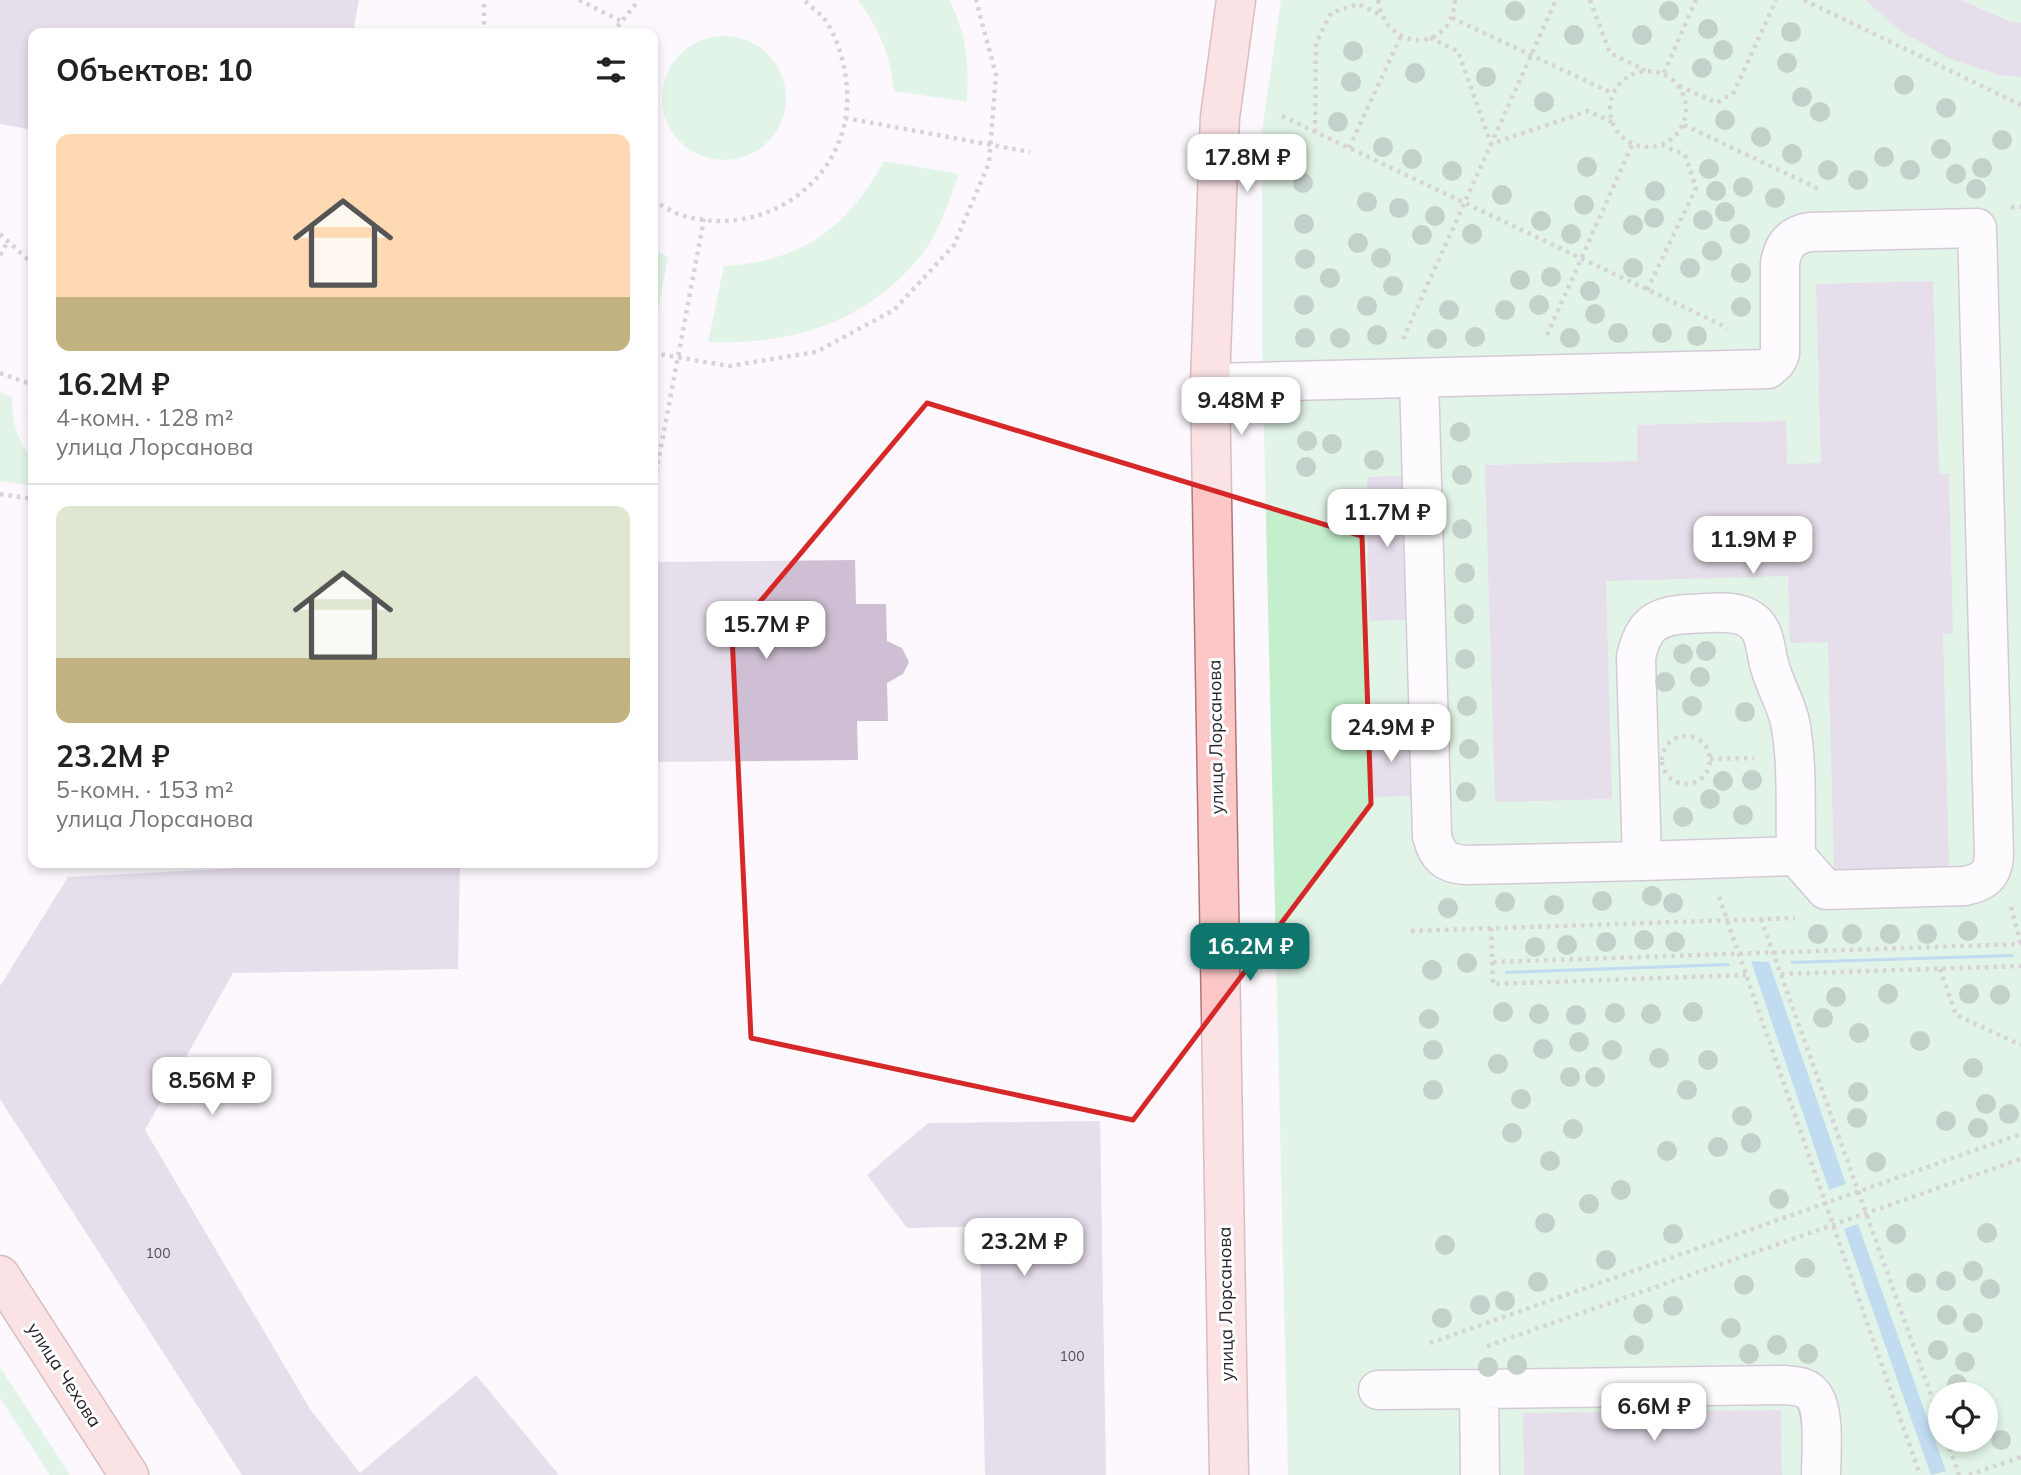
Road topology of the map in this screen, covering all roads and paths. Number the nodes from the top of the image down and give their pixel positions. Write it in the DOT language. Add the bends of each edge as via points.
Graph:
graph roads {
  1 [pos="484,0"];
  2 [pos="579,0"];
  3 [pos="639,0"];
  4 [pos="804,0"];
  5 [pos="976,0"];
  6 [pos="1236,0"];
  7 [pos="1378,0"];
  8 [pos="1455,0"];
  9 [pos="1556,0"];
  10 [pos="1590,0"];
  11 [pos="1696,0"];
  12 [pos="1776,0"];
  13 [pos="1804,0"];
  14 [pos="1381,15"];
  15 [pos="1452,18"];
  16 [pos="621,21"];
  17 [pos="484,28"];
  18 [pos="616,28"];
  19 [pos="1401,36"];
  20 [pos="1430,38"];
  21 [pos="1531,55"];
  22 [pos="1646,70"];
  23 [pos="1664,73"];
  24 [pos="1678,85"];
  25 [pos="1612,93"];
  26 [pos="2021,106"];
  27 [pos="1282,116"];
  28 [pos="845,118"];
  29 [pos="1612,122"];
  30 [pos="1684,125"];
  31 [pos="1315,132"];
  32 [pos="1491,144"];
  33 [pos="991,145"];
  34 [pos="1632,145"];
  35 [pos="1662,145"];
  36 [pos="1349,148"];
  37 [pos="1030,152"];
  38 [pos="658,203"];
  39 [pos="1465,204"];
  40 [pos="704,219"];
  41 [pos="1846,231"];
  42 [pos="0,234"];
  43 [pos="7,243"];
  44 [pos="0,255"];
  45 [pos="1581,258"];
  46 [pos="28,260"];
  47 [pos="1647,290"];
  48 [pos="1735,332"];
  49 [pos="1543,343"];
  50 [pos="658,354"];
  51 [pos="678,357"];
  52 [pos="1409,363"];
  53 [pos="0,373"];
  54 [pos="28,383"];
  55 [pos="1210,383"];
  56 [pos="658,463"];
  57 [pos="0,494"];
  58 [pos="28,498"];
  59 [pos="1710,759"];
  60 [pos="1796,856"];
  61 [pos="1705,859"];
  62 [pos="1642,860"];
  63 [pos="2009,900"];
  64 [pos="2004,911"];
  65 [pos="2012,911"];
  66 [pos="1801,917"];
  67 [pos="1762,919"];
  68 [pos="1727,920"];
  69 [pos="1491,928"];
  70 [pos="1411,931"];
  71 [pos="2021,945"];
  72 [pos="1773,953"];
  73 [pos="1738,954"];
  74 [pos="1493,962"];
  75 [pos="2021,966"];
  76 [pos="1940,969"];
  77 [pos="1781,974"];
  78 [pos="1746,975"];
  79 [pos="2021,1045"];
  80 [pos="2021,1134"];
  81 [pos="2021,1159"];
  82 [pos="1859,1192"];
  83 [pos="1825,1204"];
  84 [pos="1866,1212"];
  85 [pos="1832,1224"];
  86 [pos="0,1275"];
  87 [pos="1430,1343"];
  88 [pos="1482,1348"];
  89 [pos="1928,1386"];
  90 [pos="1479,1389"];
  91 [pos="1378,1390"];
  92 [pos="1951,1452"];
  93 [pos="2021,1457"];
  94 [pos="129,1475"];
  95 [pos="1229,1475"];
  96 [pos="1480,1475"];
  97 [pos="1821,1475"];
  98 [pos="1920,1475"];
  99 [pos="1959,1475"];
  100 [pos="1969,1475"];
  1 -- 17 [label="path"];
  2 -- 16 [label="path"];
  3 -- 16 [label="path"];
  4 -- 28 [label="path" via="824,18 842,54 849,94"];
  5 -- 33 [label="path" via="996,75"];
  6 -- 55 [label="main road, улица Лорсанова" via="1220,117"];
  7 -- 14 [label="path"];
  8 -- 15 [label="path"];
  9 -- 21 [label="path"];
  10 -- 22 [label="path" via="1610,53"];
  11 -- 23 [label="path"];
  12 -- 24 [label="path" via="1734,92 1717,103"];
  13 -- 26 [label="path"];
  14 -- 19 [label="path" via="1388,28"];
  14 -- 31 [label="path" via="1358,4 1331,13 1316,43"];
  15 -- 20 [label="path"];
  15 -- 21 [label="path"];
  16 -- 18 [label="path"];
  19 -- 20 [label="path"];
  19 -- 36 [label="path"];
  20 -- 32 [label="path" via="1458,51"];
  21 -- 25 [label="path"];
  21 -- 32 [label="path"];
  22 -- 23 [label="path"];
  22 -- 25 [label="path" via="1621,80"];
  23 -- 24 [label="path"];
  24 -- 30 [label="path" via="1687,110"];
  25 -- 29 [label="path"];
  27 -- 31 [label="path"];
  28 -- 33 [label="path"];
  28 -- 40 [label="path" via="843,134 825,170 796,199 760,216 720,222"];
  29 -- 32 [label="path" via="1588,111"];
  29 -- 34 [label="path"];
  30 -- 35 [label="path"];
  30 -- 41 [label="path" via="1846,201"];
  31 -- 36 [label="path"];
  32 -- 39 [label="path"];
  33 -- 37 [label="path"];
  33 -- 51 [label="path" via="989,163 954,245 894,310 817,352 729,366"];
  34 -- 35 [label="path"];
  34 -- 45 [label="path"];
  35 -- 47 [label="path" via="1685,155 1696,188"];
  36 -- 39 [label="path"];
  38 -- 40 [label="path" via="680,215"];
  39 -- 45 [label="path"];
  39 -- 52 [label="path"];
  40 -- 51 [label="path"];
  41 -- 52 [label="lane" via="1798,234 1782,251 1780,354 1768,369"];
  41 -- 60 [label="lane" via="1978,228 1994,867 1987,878 1965,886 1826,890"];
  42 -- 43 [label="path"];
  43 -- 44 [label="path"];
  43 -- 46 [label="path"];
  45 -- 47 [label="path"];
  45 -- 49 [label="path"];
  47 -- 48 [label="path"];
  50 -- 51 [label="path"];
  51 -- 56 [label="path"];
  52 -- 55 [label="lane"];
  52 -- 62 [label="lane" via="1435,849 1443,860 1466,865"];
  53 -- 54 [label="path"];
  55 -- 95 [label="main road, улица Лорсанова"];
  57 -- 58 [label="path"];
  59 -- 59 [label="path" via="1702,742 1685,735 1668,742 1661,760 1669,777 1686,784 1703,776"];
  60 -- 61 [label="lane"];
  60 -- 62 [label="lane" via="1793,740 1787,711 1770,667 1765,636 1744,616 1729,613 1661,618 1640,640 1636,657"];
  61 -- 62 [label="lane"];
  61 -- 68 [label="path"];
  63 -- 65 [label="path"];
  64 -- 65 [label="path"];
  65 -- 71 [label="path"];
  66 -- 67 [label="path"];
  67 -- 68 [label="path"];
  67 -- 72 [label="path"];
  68 -- 69 [label="path"];
  68 -- 73 [label="path"];
  69 -- 70 [label="path"];
  69 -- 74 [label="path"];
  71 -- 72 [label="path"];
  72 -- 73 [label="path"];
  72 -- 77 [label="path"];
  73 -- 74 [label="path"];
  73 -- 78 [label="path"];
  74 -- 78 [label="path" via="1493,984"];
  75 -- 76 [label="path"];
  76 -- 77 [label="path"];
  76 -- 79 [label="path" via="1956,1015"];
  77 -- 82 [label="path"];
  78 -- 83 [label="path"];
  80 -- 82 [label="path"];
  81 -- 84 [label="path"];
  82 -- 83 [label="path"];
  82 -- 84 [label="path"];
  83 -- 85 [label="path"];
  83 -- 87 [label="path"];
  84 -- 85 [label="path"];
  84 -- 89 [label="path"];
  85 -- 88 [label="path"];
  85 -- 98 [label="path"];
  86 -- 94 [label="main road, улица Чехова"];
  90 -- 91 [label="lane"];
  90 -- 96 [label="lane"];
  90 -- 97 [label="lane" via="1800,1386 1812,1393 1819,1405"];
  92 -- 99 [label="path"];
  93 -- 100 [label="path"];
}
